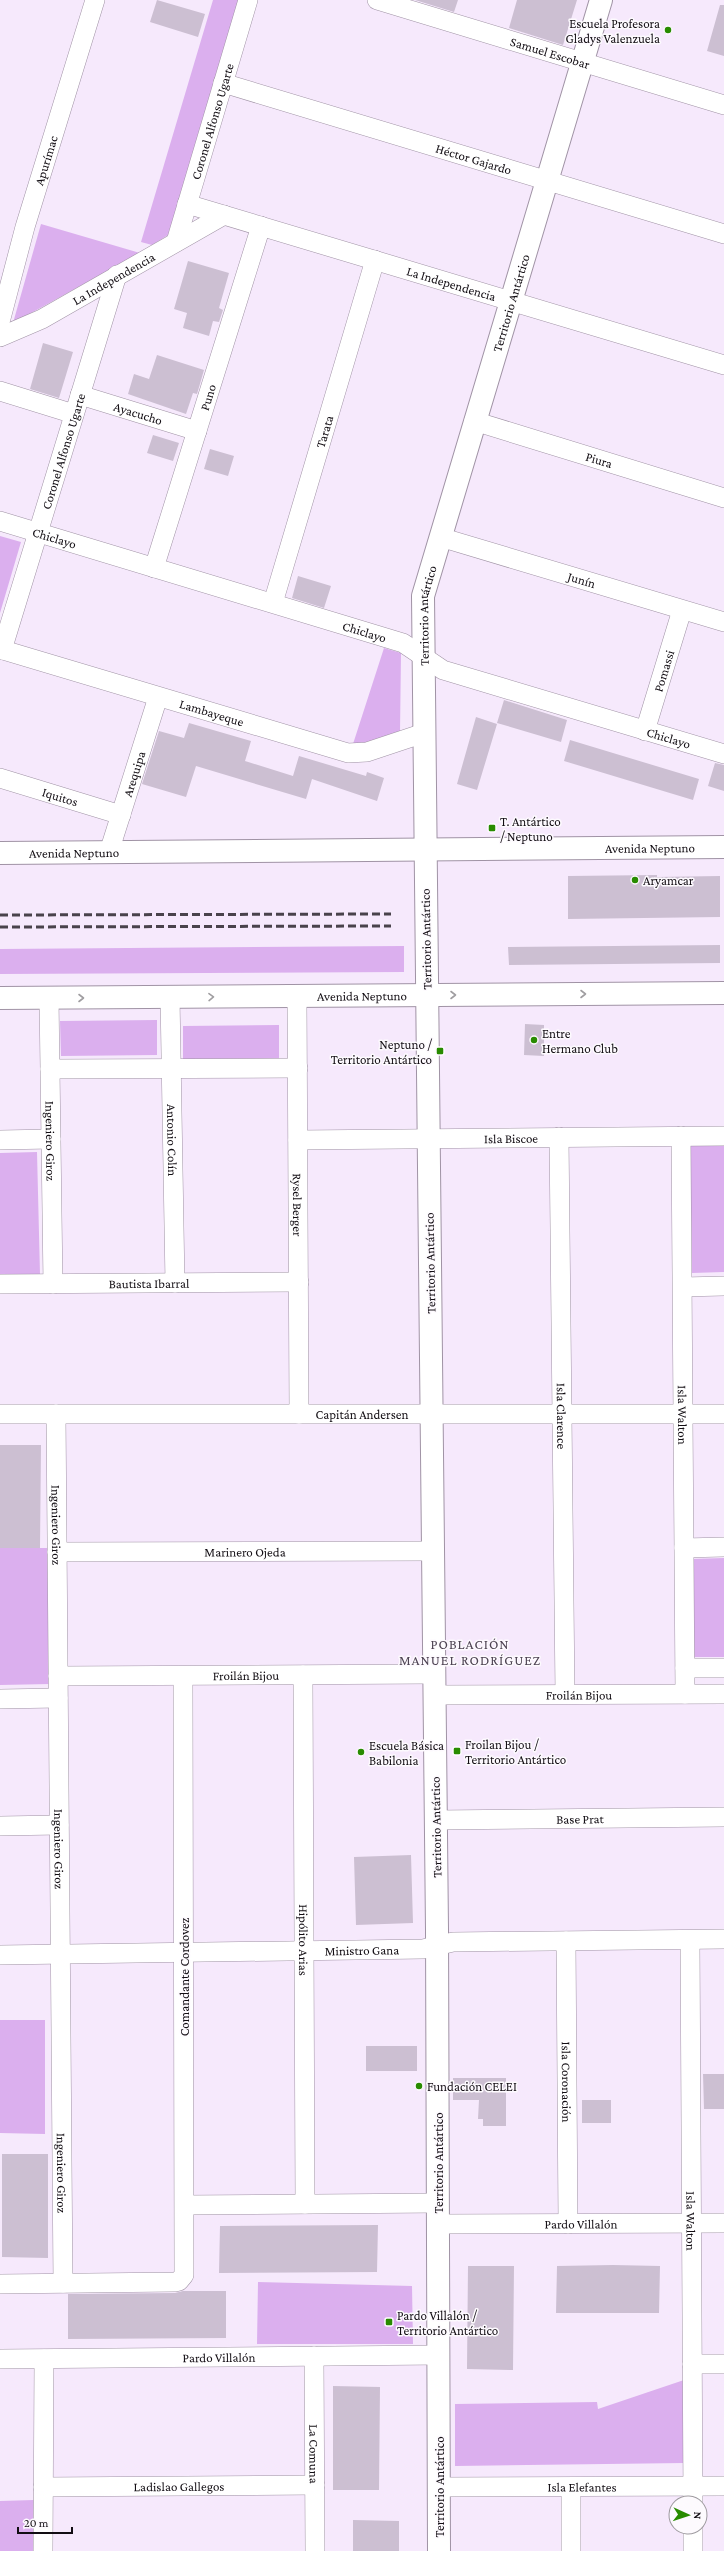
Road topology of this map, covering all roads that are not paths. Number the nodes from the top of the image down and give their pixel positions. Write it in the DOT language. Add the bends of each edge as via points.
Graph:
graph roads {
  1 [pos="95,0"];
  2 [pos="248,0"];
  3 [pos="377,0"];
  4 [pos="600,0"];
  5 [pos="582,62"];
  6 [pos="224,83"];
  7 [pos="724,105"];
  8 [pos="546,180"];
  9 [pos="187,204"];
  10 [pos="224,215"];
  11 [pos="261,226"];
  12 [pos="724,234"];
  13 [pos="176,242"];
  14 [pos="375,260"];
  15 [pos="117,275"];
  16 [pos="510,301"];
  17 [pos="0,322"];
  18 [pos="0,337"];
  19 [pos="724,365"];
  20 [pos="0,391"];
  21 [pos="80,395"];
  22 [pos="74,414"];
  23 [pos="474,421"];
  24 [pos="197,431"];
  25 [pos="724,498"];
  26 [pos="0,521"];
  27 [pos="38,533"];
  28 [pos="440,537"];
  29 [pos="154,568"];
  30 [pos="273,603"];
  31 [pos="682,610"];
  32 [pos="724,622"];
  33 [pos="1,650"];
  34 [pos="423,656"];
  35 [pos="158,697"];
  36 [pos="645,731"];
  37 [pos="424,733"];
  38 [pos="724,754"];
  39 [pos="0,778"];
  40 [pos="121,815"];
  41 [pos="724,847"];
  42 [pos="425,850"];
  43 [pos="109,852"];
  44 [pos="0,853"];
  45 [pos="724,993"];
  46 [pos="427,995"];
  47 [pos="297,996"];
  48 [pos="170,997"];
  49 [pos="0,998"];
  50 [pos="49,998"];
  51 [pos="298,1068"];
  52 [pos="50,1069"];
  53 [pos="171,1069"];
  54 [pos="681,1136"];
  55 [pos="724,1136"];
  56 [pos="559,1138"];
  57 [pos="428,1139"];
  58 [pos="0,1140"];
  59 [pos="50,1140"];
  60 [pos="298,1140"];
  61 [pos="299,1282"];
  62 [pos="175,1283"];
  63 [pos="0,1284"];
  64 [pos="53,1284"];
  65 [pos="724,1286"];
  66 [pos="683,1287"];
  67 [pos="0,1414"];
  68 [pos="56,1414"];
  69 [pos="299,1414"];
  70 [pos="431,1414"];
  71 [pos="562,1414"];
  72 [pos="683,1414"];
  73 [pos="724,1414"];
  74 [pos="724,1547"];
  75 [pos="684,1548"];
  76 [pos="433,1551"];
  77 [pos="57,1552"];
  78 [pos="685,1668"];
  79 [pos="724,1668"];
  80 [pos="303,1675"];
  81 [pos="58,1676"];
  82 [pos="183,1676"];
  83 [pos="434,1685"];
  84 [pos="565,1694"];
  85 [pos="685,1694"];
  86 [pos="724,1694"];
  87 [pos="58,1698"];
  88 [pos="0,1699"];
  89 [pos="724,1817"];
  90 [pos="436,1820"];
  91 [pos="59,1825"];
  92 [pos="0,1826"];
  93 [pos="690,1940"];
  94 [pos="724,1940"];
  95 [pos="566,1941"];
  96 [pos="437,1946"];
  97 [pos="305,1951"];
  98 [pos="184,1953"];
  99 [pos="0,1955"];
  100 [pos="60,1955"];
  101 [pos="305,2204"];
  102 [pos="185,2205"];
  103 [pos="438,2214"];
  104 [pos="692,2223"];
  105 [pos="724,2223"];
  106 [pos="568,2224"];
  107 [pos="62,2283"];
  108 [pos="0,2284"];
  109 [pos="439,2355"];
  110 [pos="314,2356"];
  111 [pos="0,2359"];
  112 [pos="44,2359"];
  113 [pos="692,2364"];
  114 [pos="724,2364"];
  115 [pos="314,2485"];
  116 [pos="571,2486"];
  117 [pos="724,2486"];
  118 [pos="43,2487"];
  119 [pos="439,2487"];
  120 [pos="693,2494"];
  121 [pos="693,2535"];
  122 [pos="43,2551"];
  123 [pos="315,2551"];
  124 [pos="440,2551"];
  125 [pos="571,2551"];
  126 [pos="693,2551"];
  1 -- 17 [label="street, Apurímac" via="25,228"];
  2 -- 6 [label="street, Coronel Alfonso Ugarte"];
  3 -- 5 [label="street, Samuel Escobar"];
  4 -- 5 [label="street, Territorio Antártico"];
  5 -- 7 [label="street, Samuel Escobar"];
  5 -- 8 [label="street, Territorio Antártico"];
  6 -- 8 [label="street, Héctor Gajardo"];
  6 -- 9 [label="street, Coronel Alfonso Ugarte"];
  8 -- 12 [label="street, Héctor Gajardo"];
  8 -- 16 [label="street, Territorio Antártico"];
  9 -- 10 [label="street, La Independencia"];
  9 -- 13 [label="street, Coronel Alfonso Ugarte"];
  10 -- 11 [label="street, La Independencia"];
  10 -- 13 [label="street, La Independencia"];
  11 -- 14 [label="street, La Independencia"];
  11 -- 24 [label="street, Puno"];
  13 -- 15 [label="street, La Independencia"];
  14 -- 16 [label="street, La Independencia"];
  14 -- 30 [label="street, Tarata"];
  15 -- 18 [label="street, La Independencia" via="42,319"];
  15 -- 21 [label="street, Coronel Alfonso Ugarte"];
  16 -- 19 [label="street, La Independencia"];
  16 -- 23 [label="street, Territorio Antártico"];
  20 -- 22 [label="street"];
  21 -- 22 [label="street, Coronel Alfonso Ugarte"];
  21 -- 24 [label="street, Ayacucho"];
  22 -- 27 [label="street, Coronel Alfonso Ugarte"];
  23 -- 25 [label="street, Piura"];
  23 -- 28 [label="street, Territorio Antártico"];
  24 -- 29 [label="street, Puno"];
  26 -- 27 [label="street, Chiclayo"];
  27 -- 29 [label="street, Chiclayo"];
  27 -- 33 [label="street, Coronel Alfonso Ugarte"];
  28 -- 31 [label="street, Junín"];
  28 -- 34 [label="street, Territorio Antártico" via="424,596"];
  29 -- 30 [label="street, Chiclayo"];
  30 -- 34 [label="street, Chiclayo" via="403,643"];
  31 -- 32 [label="street, Junín"];
  31 -- 36 [label="street, Pomassi"];
  33 -- 35 [label="street, Lambayeque"];
  34 -- 36 [label="street, Chiclayo" via="443,670"];
  34 -- 37 [label="street, Territorio Antártico"];
  35 -- 37 [label="street, Lambayeque" via="348,753 367,752"];
  35 -- 40 [label="street, Arequipa"];
  36 -- 38 [label="street, Chiclayo"];
  37 -- 42 [label="street, Territorio Antártico"];
  39 -- 40 [label="street, Iquitos"];
  40 -- 43 [label="street, Arequipa"];
  41 -- 42 [label="street, Avenida Neptuno"];
  42 -- 43 [label="street, Avenida Neptuno"];
  42 -- 46 [label="street, Territorio Antártico"];
  43 -- 44 [label="street, Avenida Neptuno"];
  46 -- 45 [label="street, Avenida Neptuno, one-way"];
  46 -- 47 [label="street, Avenida Neptuno"];
  46 -- 57 [label="street, Territorio Antártico"];
  48 -- 47 [label="street, Avenida Neptuno, one-way"];
  47 -- 51 [label="street, Rysel Berger"];
  50 -- 48 [label="street, Avenida Neptuno, one-way"];
  48 -- 53 [label="street, Antonio Colín"];
  49 -- 50 [label="street, Avenida Neptuno"];
  50 -- 52 [label="street, Ingeniero Giroz"];
  51 -- 53 [label="street"];
  51 -- 60 [label="street, Rysel Berger"];
  52 -- 53 [label="street"];
  52 -- 59 [label="street, Ingeniero Giroz"];
  53 -- 62 [label="street, Antonio Colín"];
  54 -- 55 [label="street, Isla Biscoe"];
  54 -- 56 [label="street, Isla Biscoe"];
  54 -- 66 [label="street, Isla Walton"];
  56 -- 57 [label="street, Isla Biscoe"];
  56 -- 71 [label="street, Isla Clarence"];
  57 -- 60 [label="street, Isla Biscoe"];
  57 -- 70 [label="street, Territorio Antártico"];
  58 -- 59 [label="street"];
  59 -- 64 [label="street, Ingeniero Giroz"];
  60 -- 61 [label="street, Rysel Berger"];
  61 -- 62 [label="street, Bautista Ibarral"];
  61 -- 69 [label="street, Rysel Berger"];
  62 -- 64 [label="street, Bautista Ibarral"];
  63 -- 64 [label="street, Bautista Ibarral"];
  65 -- 66 [label="street"];
  66 -- 72 [label="street, Isla Walton"];
  67 -- 68 [label="street, Capitán Andersen"];
  68 -- 69 [label="street, Capitán Andersen"];
  68 -- 77 [label="street, Ingeniero Giroz"];
  69 -- 70 [label="street, Capitán Andersen"];
  70 -- 71 [label="street, Capitán Andersen"];
  70 -- 76 [label="street, Territorio Antártico"];
  71 -- 72 [label="street, Capitán Andersen"];
  71 -- 84 [label="street, Isla Clarence"];
  72 -- 73 [label="street, Capitán Andersen"];
  72 -- 75 [label="street, Isla Walton"];
  74 -- 75 [label="street"];
  75 -- 78 [label="street, Isla Walton"];
  76 -- 77 [label="street, Marinero Ojeda"];
  76 -- 83 [label="street, Territorio Antártico"];
  77 -- 81 [label="street, Ingeniero Giroz"];
  78 -- 79 [label="street"];
  78 -- 85 [label="street, Isla Walton"];
  80 -- 82 [label="street, Froilán Bijou"];
  80 -- 83 [label="street, Froilán Bijou"];
  80 -- 97 [label="street, Hipólito Arias"];
  81 -- 82 [label="street, Froilán Bijou"];
  81 -- 87 [label="street, Ingeniero Giroz"];
  82 -- 98 [label="street, Comandante Cordovez"];
  83 -- 84 [label="street, Froilán Bijou"];
  83 -- 90 [label="street, Territorio Antártico"];
  84 -- 85 [label="street, Froilán Bijou"];
  85 -- 86 [label="street, Froilán Bijou"];
  87 -- 88 [label="street"];
  87 -- 91 [label="street, Ingeniero Giroz"];
  89 -- 90 [label="street, Base Prat"];
  90 -- 96 [label="street, Territorio Antártico"];
  91 -- 92 [label="street"];
  91 -- 100 [label="street, Ingeniero Giroz"];
  93 -- 94 [label="street, Ministro Gana"];
  93 -- 95 [label="street, Ministro Gana"];
  93 -- 104 [label="street, Isla Walton"];
  95 -- 96 [label="street, Ministro Gana" via="453,1942"];
  95 -- 106 [label="street, Isla Coronación"];
  96 -- 97 [label="street, Ministro Gana" via="423,1949"];
  96 -- 103 [label="street, Territorio Antártico"];
  97 -- 98 [label="street, Ministro Gana"];
  97 -- 101 [label="street, Hipólito Arias"];
  98 -- 100 [label="street, Ministro Gana"];
  98 -- 102 [label="street, Comandante Cordovez"];
  99 -- 100 [label="street, Ministro Gana"];
  100 -- 107 [label="street, Ingeniero Giroz"];
  101 -- 102 [label="street, Pardo Villalón"];
  101 -- 103 [label="street, Pardo Villalón"];
  102 -- 107 [label="street, Comandante Cordovez" via="185,2271 182,2278 175,2282"];
  103 -- 106 [label="street, Pardo Villalón"];
  103 -- 109 [label="street, Territorio Antártico"];
  104 -- 105 [label="street, Pardo Villalón"];
  104 -- 106 [label="street, Pardo Villalón"];
  104 -- 113 [label="street, Isla Walton"];
  107 -- 108 [label="street"];
  109 -- 110 [label="street, Pardo Villalón"];
  109 -- 119 [label="street, Territorio Antártico"];
  110 -- 112 [label="street, Pardo Villalón"];
  110 -- 115 [label="street, La Comuna"];
  111 -- 112 [label="street, Pardo Villalón"];
  112 -- 118 [label="street"];
  113 -- 114 [label="street"];
  113 -- 120 [label="street, Isla Walton"];
  115 -- 118 [label="street, Ladislao Gallegos"];
  115 -- 123 [label="street, La Comuna"];
  116 -- 119 [label="street, Isla Elefantes"];
  116 -- 120 [label="street, Isla Elefantes"];
  116 -- 125 [label="street"];
  117 -- 120 [label="street, Isla Elefantes"];
  118 -- 122 [label="street"];
  119 -- 124 [label="street, Territorio Antártico"];
  121 -- 126 [label="street"];
}
